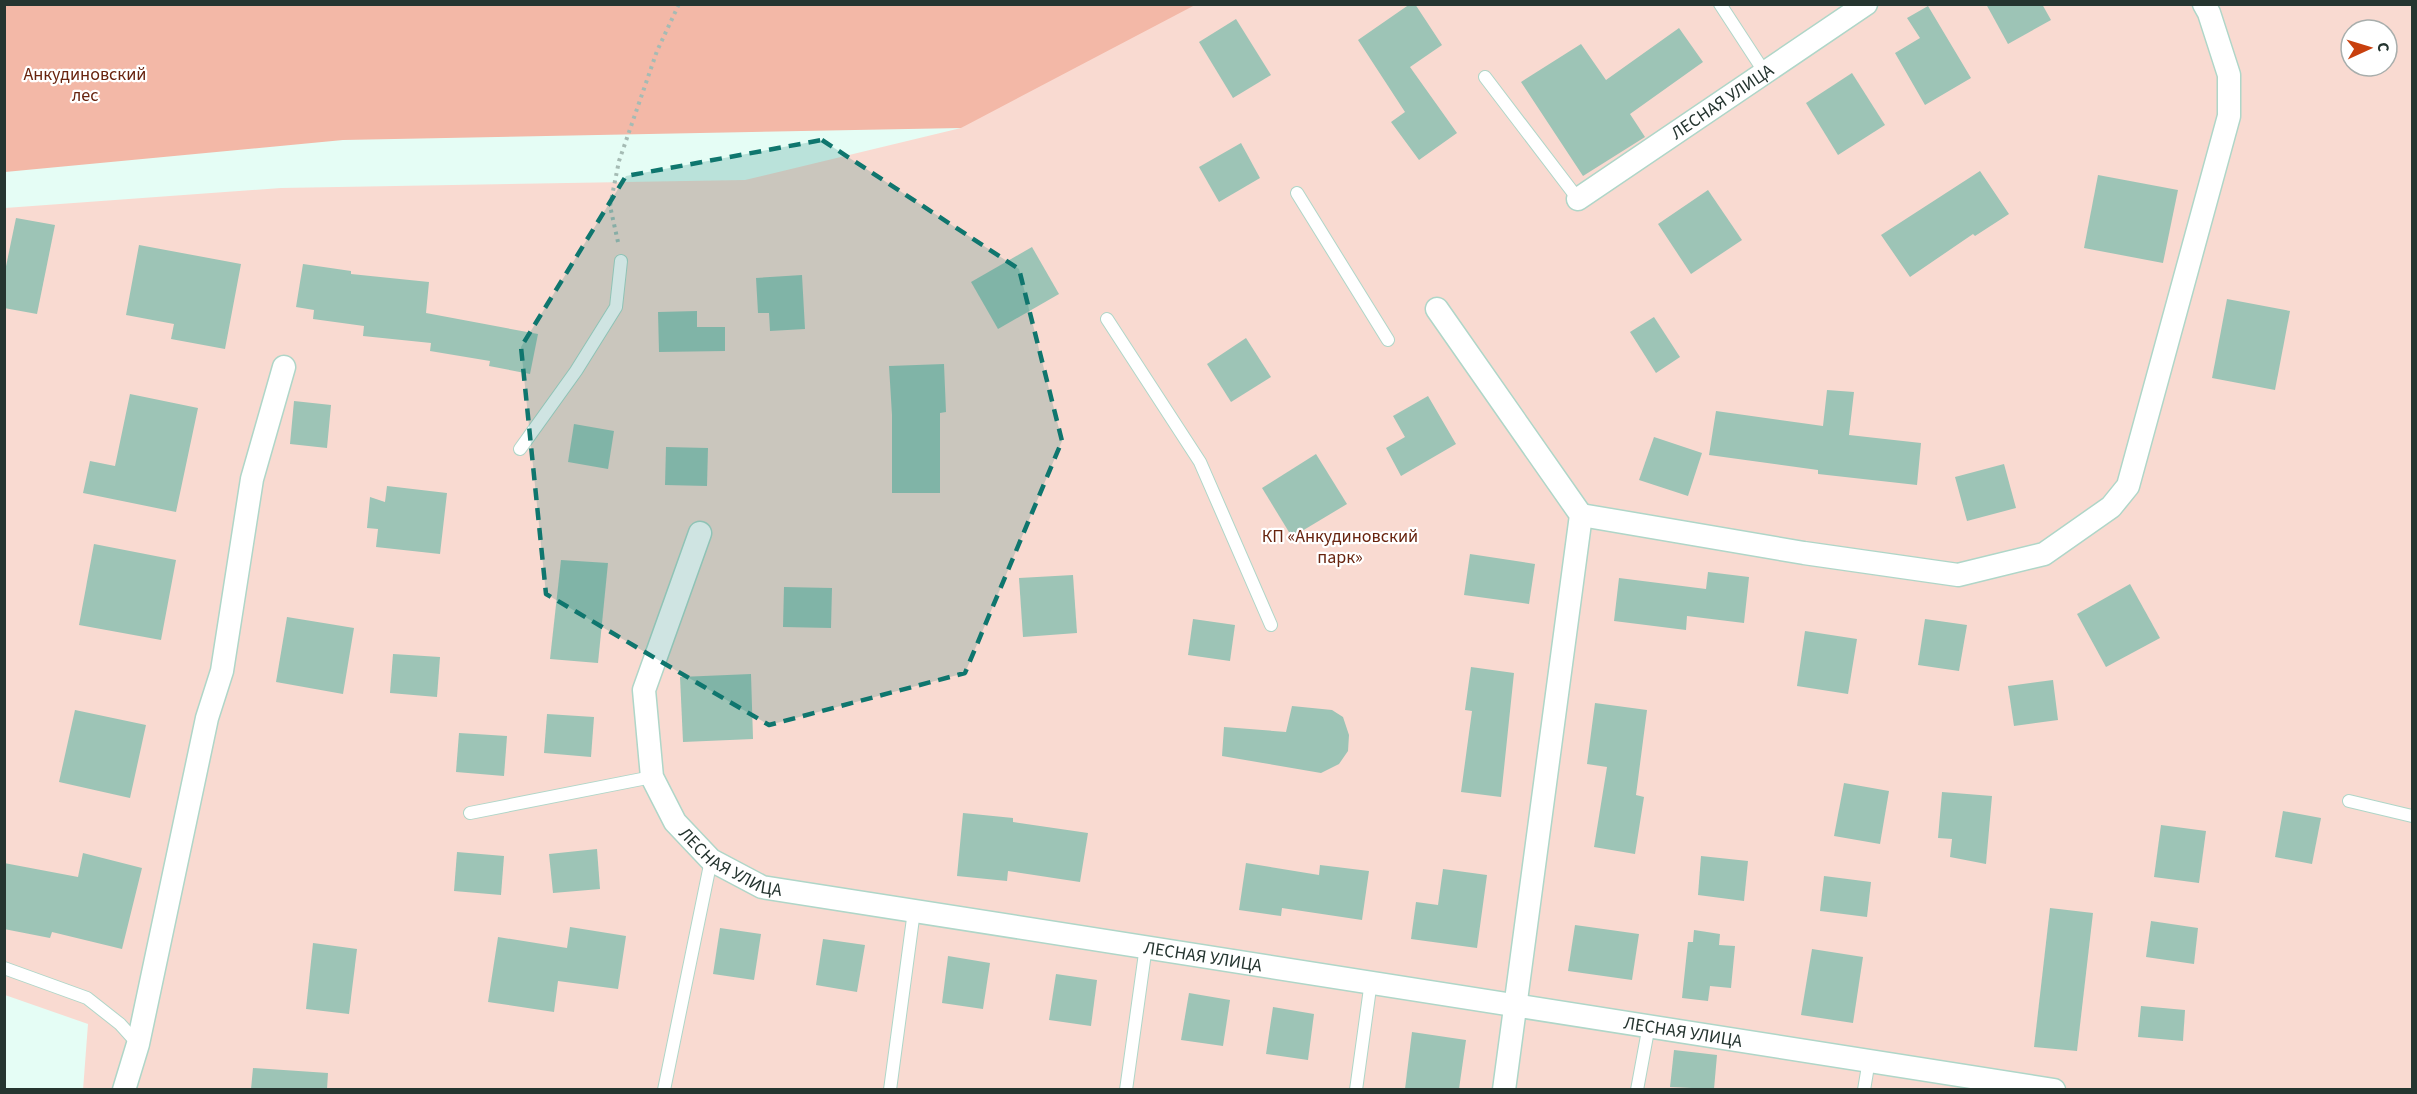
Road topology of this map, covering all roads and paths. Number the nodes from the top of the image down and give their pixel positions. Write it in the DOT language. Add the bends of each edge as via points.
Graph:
graph roads {
  1 [pos="679,4"];
  2 [pos="1720,4"];
  3 [pos="1866,4"];
  4 [pos="2204,4"];
  5 [pos="1765,73"];
  6 [pos="1485,76"];
  7 [pos="1298,194"];
  8 [pos="1578,199"];
  9 [pos="621,261"];
  10 [pos="1437,309"];
  11 [pos="1107,319"];
  12 [pos="1388,340"];
  13 [pos="284,367"];
  14 [pos="520,449"];
  15 [pos="1581,515"];
  16 [pos="700,533"];
  17 [pos="1271,625"];
  18 [pos="652,777"];
  19 [pos="2349,801"];
  20 [pos="470,813"];
  21 [pos="2412,816"];
  22 [pos="711,860"];
  23 [pos="914,910"];
  24 [pos="1146,946"];
  25 [pos="4,968"];
  26 [pos="1371,981"];
  27 [pos="1515,1004"];
  28 [pos="1648,1025"];
  29 [pos="138,1044"];
  30 [pos="1869,1060"];
  31 [pos="124,1089"];
  32 [pos="664,1089"];
  33 [pos="890,1089"];
  34 [pos="1126,1089"];
  35 [pos="1356,1089"];
  36 [pos="1504,1089"];
  37 [pos="1638,1089"];
  38 [pos="1864,1089"];
  39 [pos="2054,1089"];
  1 -- 9 [label="path" via="657,51 619,161 610,206"];
  2 -- 5 [label="lane"];
  3 -- 5 [label="street, ЛЕСНАЯ УЛИЦА"];
  4 -- 15 [label="street" via="2229,75 2229,116 2128,486 2110,507 2044,554 1958,575"];
  5 -- 8 [label="street, ЛЕСНАЯ УЛИЦА"];
  6 -- 8 [label="lane"];
  7 -- 12 [label="lane"];
  9 -- 14 [label="lane" via="616,307"];
  10 -- 15 [label="street"];
  11 -- 17 [label="lane" via="1200,462"];
  13 -- 29 [label="street" via="252,479 222,671 207,718"];
  15 -- 27 [label="street"];
  16 -- 18 [label="street, ЛЕСНАЯ УЛИЦА" via="644,690"];
  18 -- 20 [label="lane"];
  18 -- 22 [label="street, ЛЕСНАЯ УЛИЦА" via="675,822"];
  19 -- 21 [label="lane"];
  22 -- 23 [label="street, ЛЕСНАЯ УЛИЦА" via="762,887"];
  22 -- 32 [label="lane"];
  23 -- 24 [label="street, ЛЕСНАЯ УЛИЦА"];
  23 -- 33 [label="lane"];
  24 -- 26 [label="street, ЛЕСНАЯ УЛИЦА"];
  24 -- 34 [label="lane"];
  25 -- 29 [label="lane" via="87,998"];
  26 -- 27 [label="street, ЛЕСНАЯ УЛИЦА"];
  26 -- 35 [label="lane"];
  27 -- 28 [label="street, ЛЕСНАЯ УЛИЦА"];
  27 -- 36 [label="street"];
  28 -- 30 [label="street, ЛЕСНАЯ УЛИЦА"];
  28 -- 37 [label="lane"];
  29 -- 31 [label="street"];
  30 -- 38 [label="lane"];
  30 -- 39 [label="street, ЛЕСНАЯ УЛИЦА"];
}
